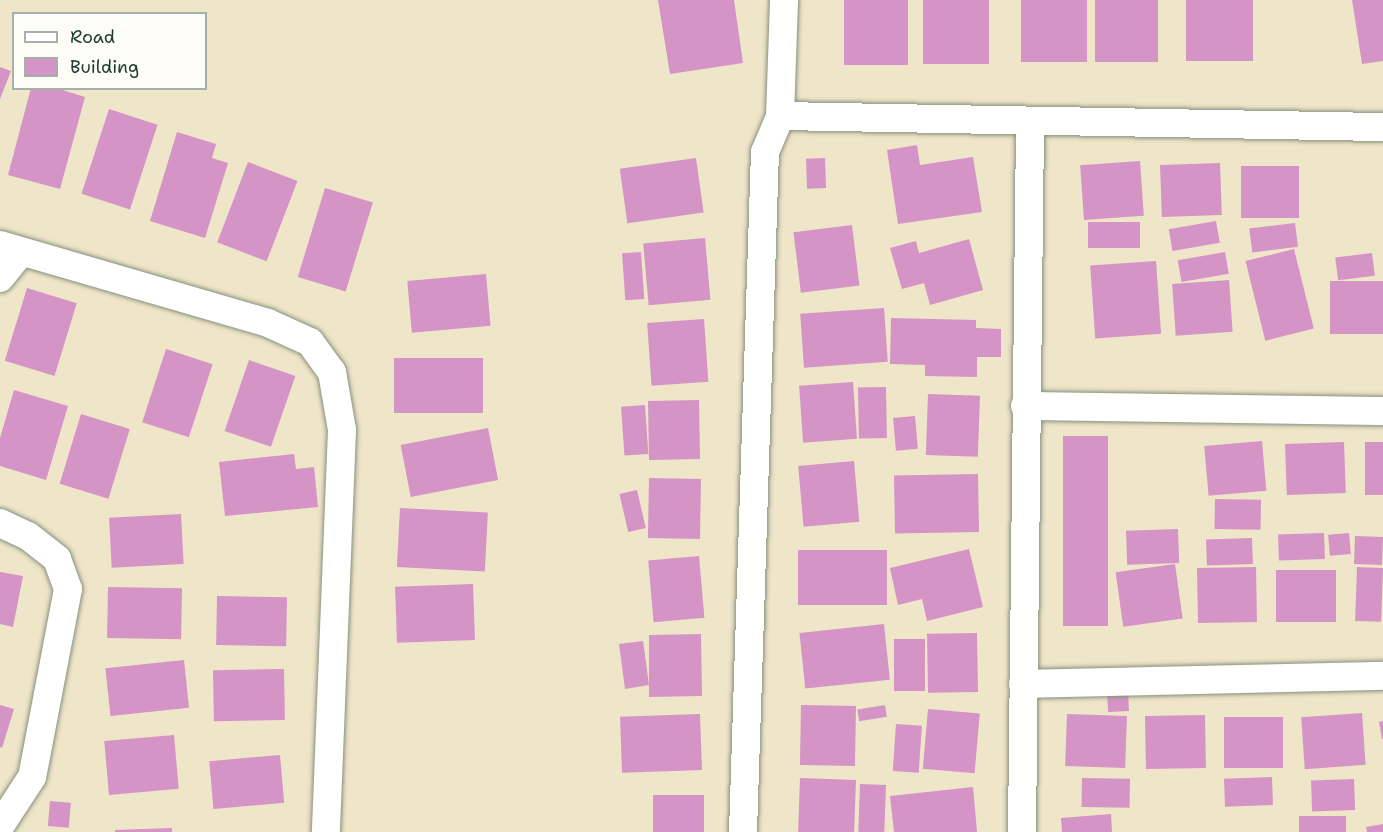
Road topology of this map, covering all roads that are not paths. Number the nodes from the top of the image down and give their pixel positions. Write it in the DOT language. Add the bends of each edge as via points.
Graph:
graph roads {
  1 [pos="784,0"];
  2 [pos="780,116"];
  3 [pos="1030,123"];
  4 [pos="1383,127"];
  5 [pos="11,249"];
  6 [pos="0,278"];
  7 [pos="1025,406"];
  8 [pos="1383,411"];
  9 [pos="0,523"];
  10 [pos="1383,676"];
  11 [pos="1023,684"];
  12 [pos="0,826"];
  13 [pos="326,832"];
  14 [pos="743,832"];
  15 [pos="1022,832"];
  1 -- 2 [label="street"];
  2 -- 3 [label="street"];
  2 -- 14 [label="street" via="765,152"];
  3 -- 4 [label="street"];
  3 -- 7 [label="street"];
  5 -- 6 [label="street"];
  5 -- 13 [label="street" via="268,323 310,342 332,372 342,430"];
  7 -- 8 [label="street"];
  7 -- 11 [label="street"];
  9 -- 12 [label="street" via="28,536 57,559 68,589 32,777"];
  10 -- 11 [label="street"];
  11 -- 15 [label="street"];
}
